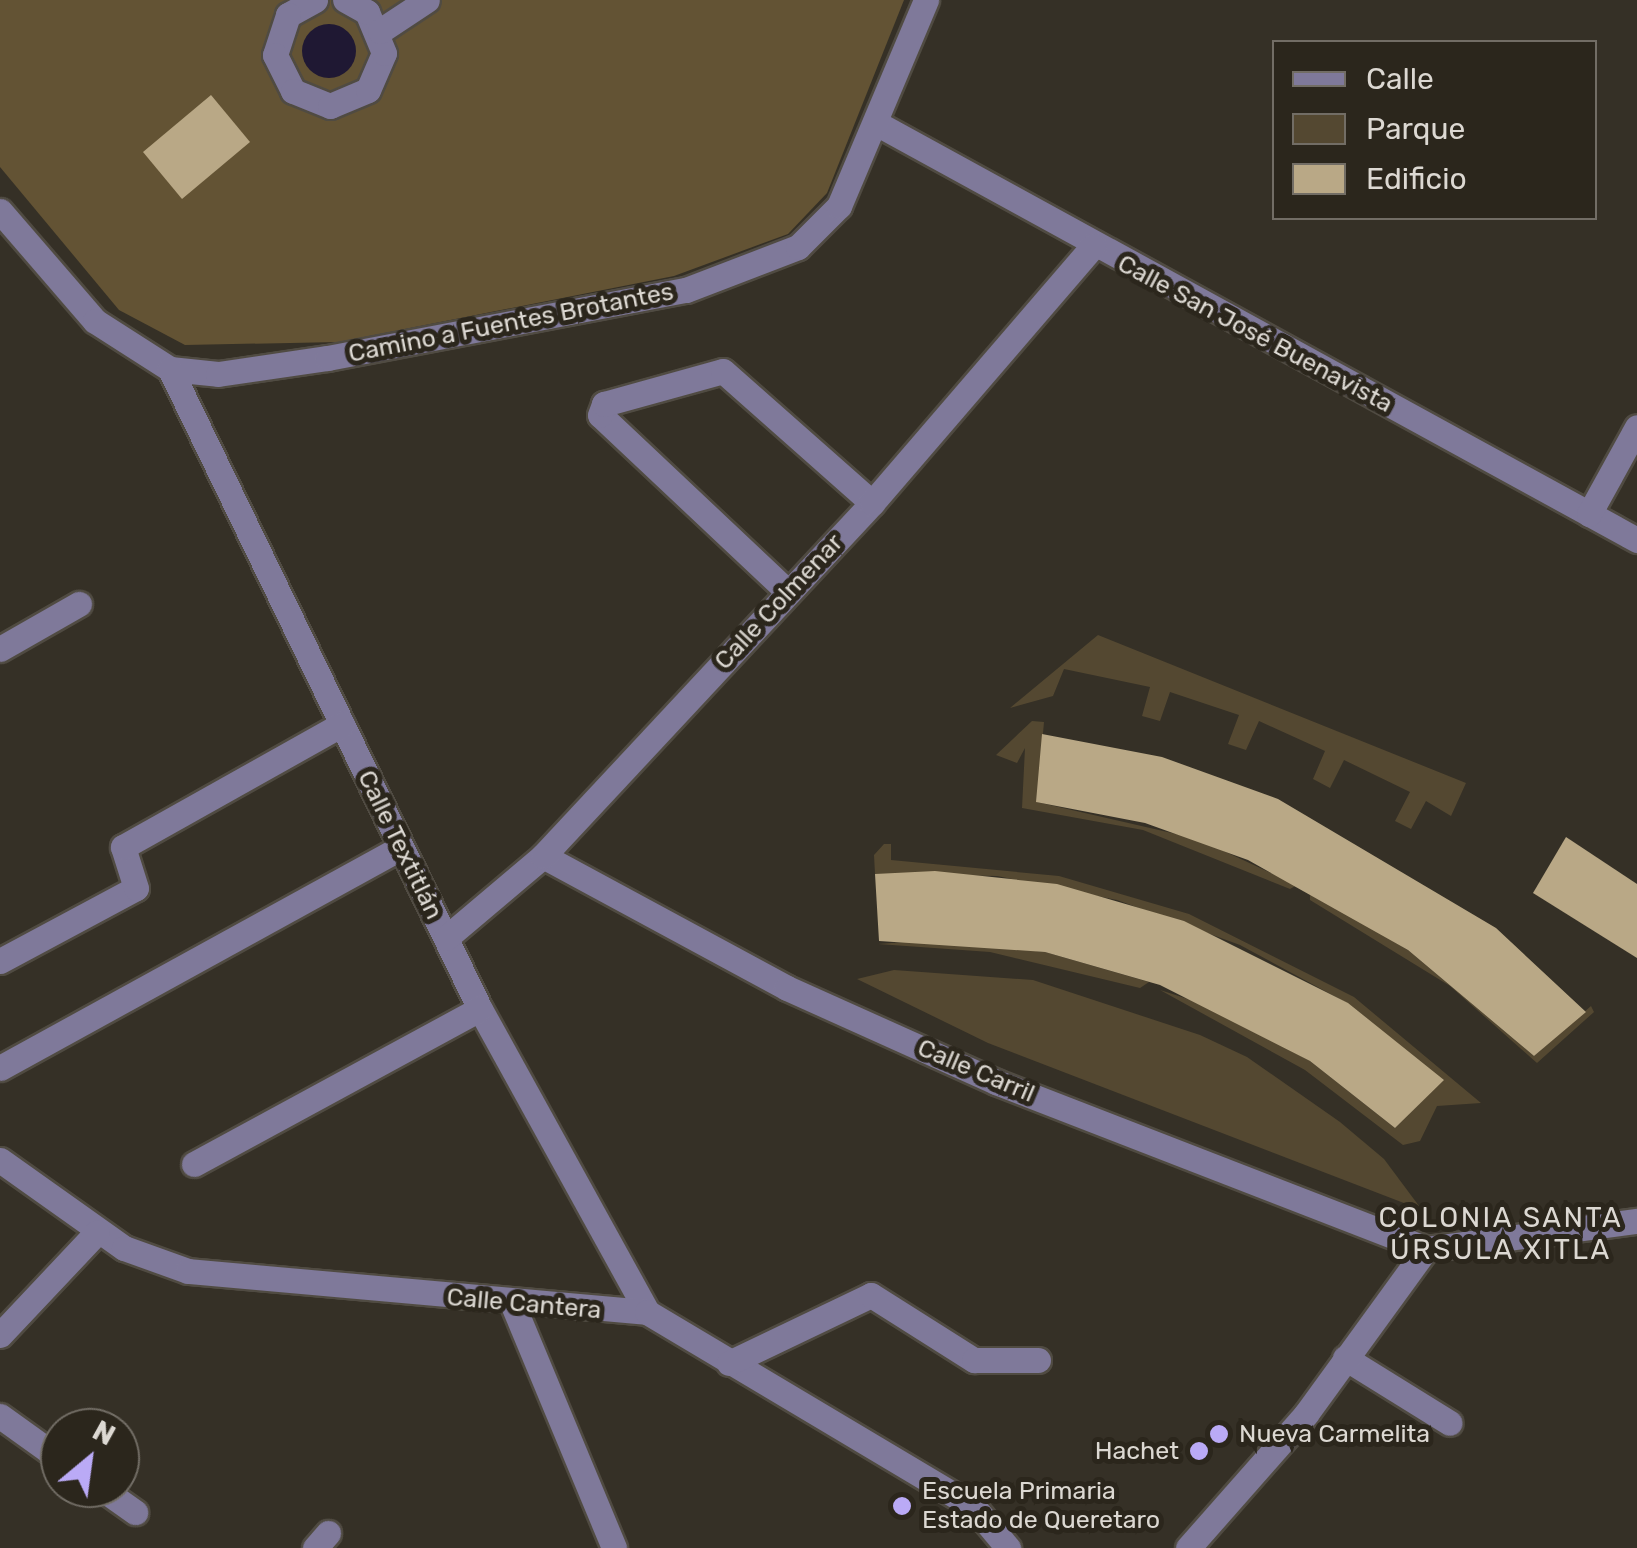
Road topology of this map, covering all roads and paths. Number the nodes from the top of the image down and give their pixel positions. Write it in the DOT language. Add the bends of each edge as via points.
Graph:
graph roads {
  1 [pos="315,0"];
  2 [pos="345,0"];
  3 [pos="427,0"];
  4 [pos="926,0"];
  5 [pos="380,31"];
  6 [pos="876,123"];
  7 [pos="0,211"];
  8 [pos="1094,246"];
  9 [pos="170,368"];
  10 [pos="1637,427"];
  11 [pos="872,503"];
  12 [pos="1588,514"];
  13 [pos="1637,540"];
  14 [pos="788,592"];
  15 [pos="79,604"];
  16 [pos="0,649"];
  17 [pos="342,724"];
  18 [pos="400,848"];
  19 [pos="543,856"];
  20 [pos="446,938"];
  21 [pos="0,961"];
  22 [pos="480,1009"];
  23 [pos="0,1068"];
  24 [pos="0,1160"];
  25 [pos="194,1164"];
  26 [pos="1637,1221"];
  27 [pos="97,1232"];
  28 [pos="1426,1249"];
  29 [pos="513,1305"];
  30 [pos="647,1312"];
  31 [pos="0,1335"];
  32 [pos="1345,1358"];
  33 [pos="1038,1360"];
  34 [pos="729,1363"];
  35 [pos="0,1416"];
  36 [pos="1450,1422"];
  37 [pos="40,1445"];
  38 [pos="129,1508"];
  39 [pos="135,1512"];
  40 [pos="614,1548"];
  41 [pos="1008,1548"];
  42 [pos="1188,1548"];
  1 -- 5 [label="street" via="288,15 275,54 292,91 310,102 350,102 368,90 384,53"];
  2 -- 5 [label="street"];
  3 -- 5 [label="street"];
  4 -- 6 [label="street, Camino a Fuentes Brotantes"];
  6 -- 8 [label="street, Calle San José Buenavista"];
  6 -- 9 [label="street, Camino a Fuentes Brotantes" via="839,206 798,247 686,290 328,358 218,374"];
  7 -- 9 [label="street, Camino a Fuentes Brotantes" via="95,320"];
  8 -- 11 [label="street, Calle Colmenar"];
  8 -- 12 [label="street, Calle San José Buenavista"];
  9 -- 17 [label="street, Calle Textitlán"];
  10 -- 12 [label="street"];
  11 -- 14 [label="street, Calle Colmenar"];
  11 -- 14 [label="street" via="723,371 604,404 600,415"];
  12 -- 13 [label="street, Calle San José Buenavista"];
  14 -- 19 [label="street, Calle Colmenar"];
  15 -- 16 [label="street"];
  17 -- 18 [label="street, Calle Textitlán"];
  17 -- 21 [label="street" via="123,847 136,888"];
  18 -- 20 [label="street, Calle Textitlán"];
  18 -- 23 [label="street"];
  19 -- 20 [label="street, Calle Colmenar"];
  19 -- 28 [label="street, Calle Carril" via="787,988 996,1082"];
  20 -- 22 [label="street, Calle Textitlán"];
  22 -- 25 [label="street"];
  22 -- 30 [label="street, Calle Textitlán"];
  24 -- 27 [label="street, Calle Cantera"];
  26 -- 28 [label="street"];
  27 -- 29 [label="street, Calle Cantera" via="188,1271"];
  27 -- 31 [label="street"];
  28 -- 32 [label="street"];
  29 -- 30 [label="street, Calle Cantera"];
  29 -- 40 [label="street"];
  30 -- 34 [label="street, Calle Cantera"];
  32 -- 36 [label="street"];
  32 -- 42 [label="street"];
  33 -- 34 [label="street" via="974,1360 871,1295"];
  34 -- 41 [label="street, Calle Cantera" via="973,1506"];
  35 -- 37 [label="street"];
  38 -- 39 [label="street"];
}
